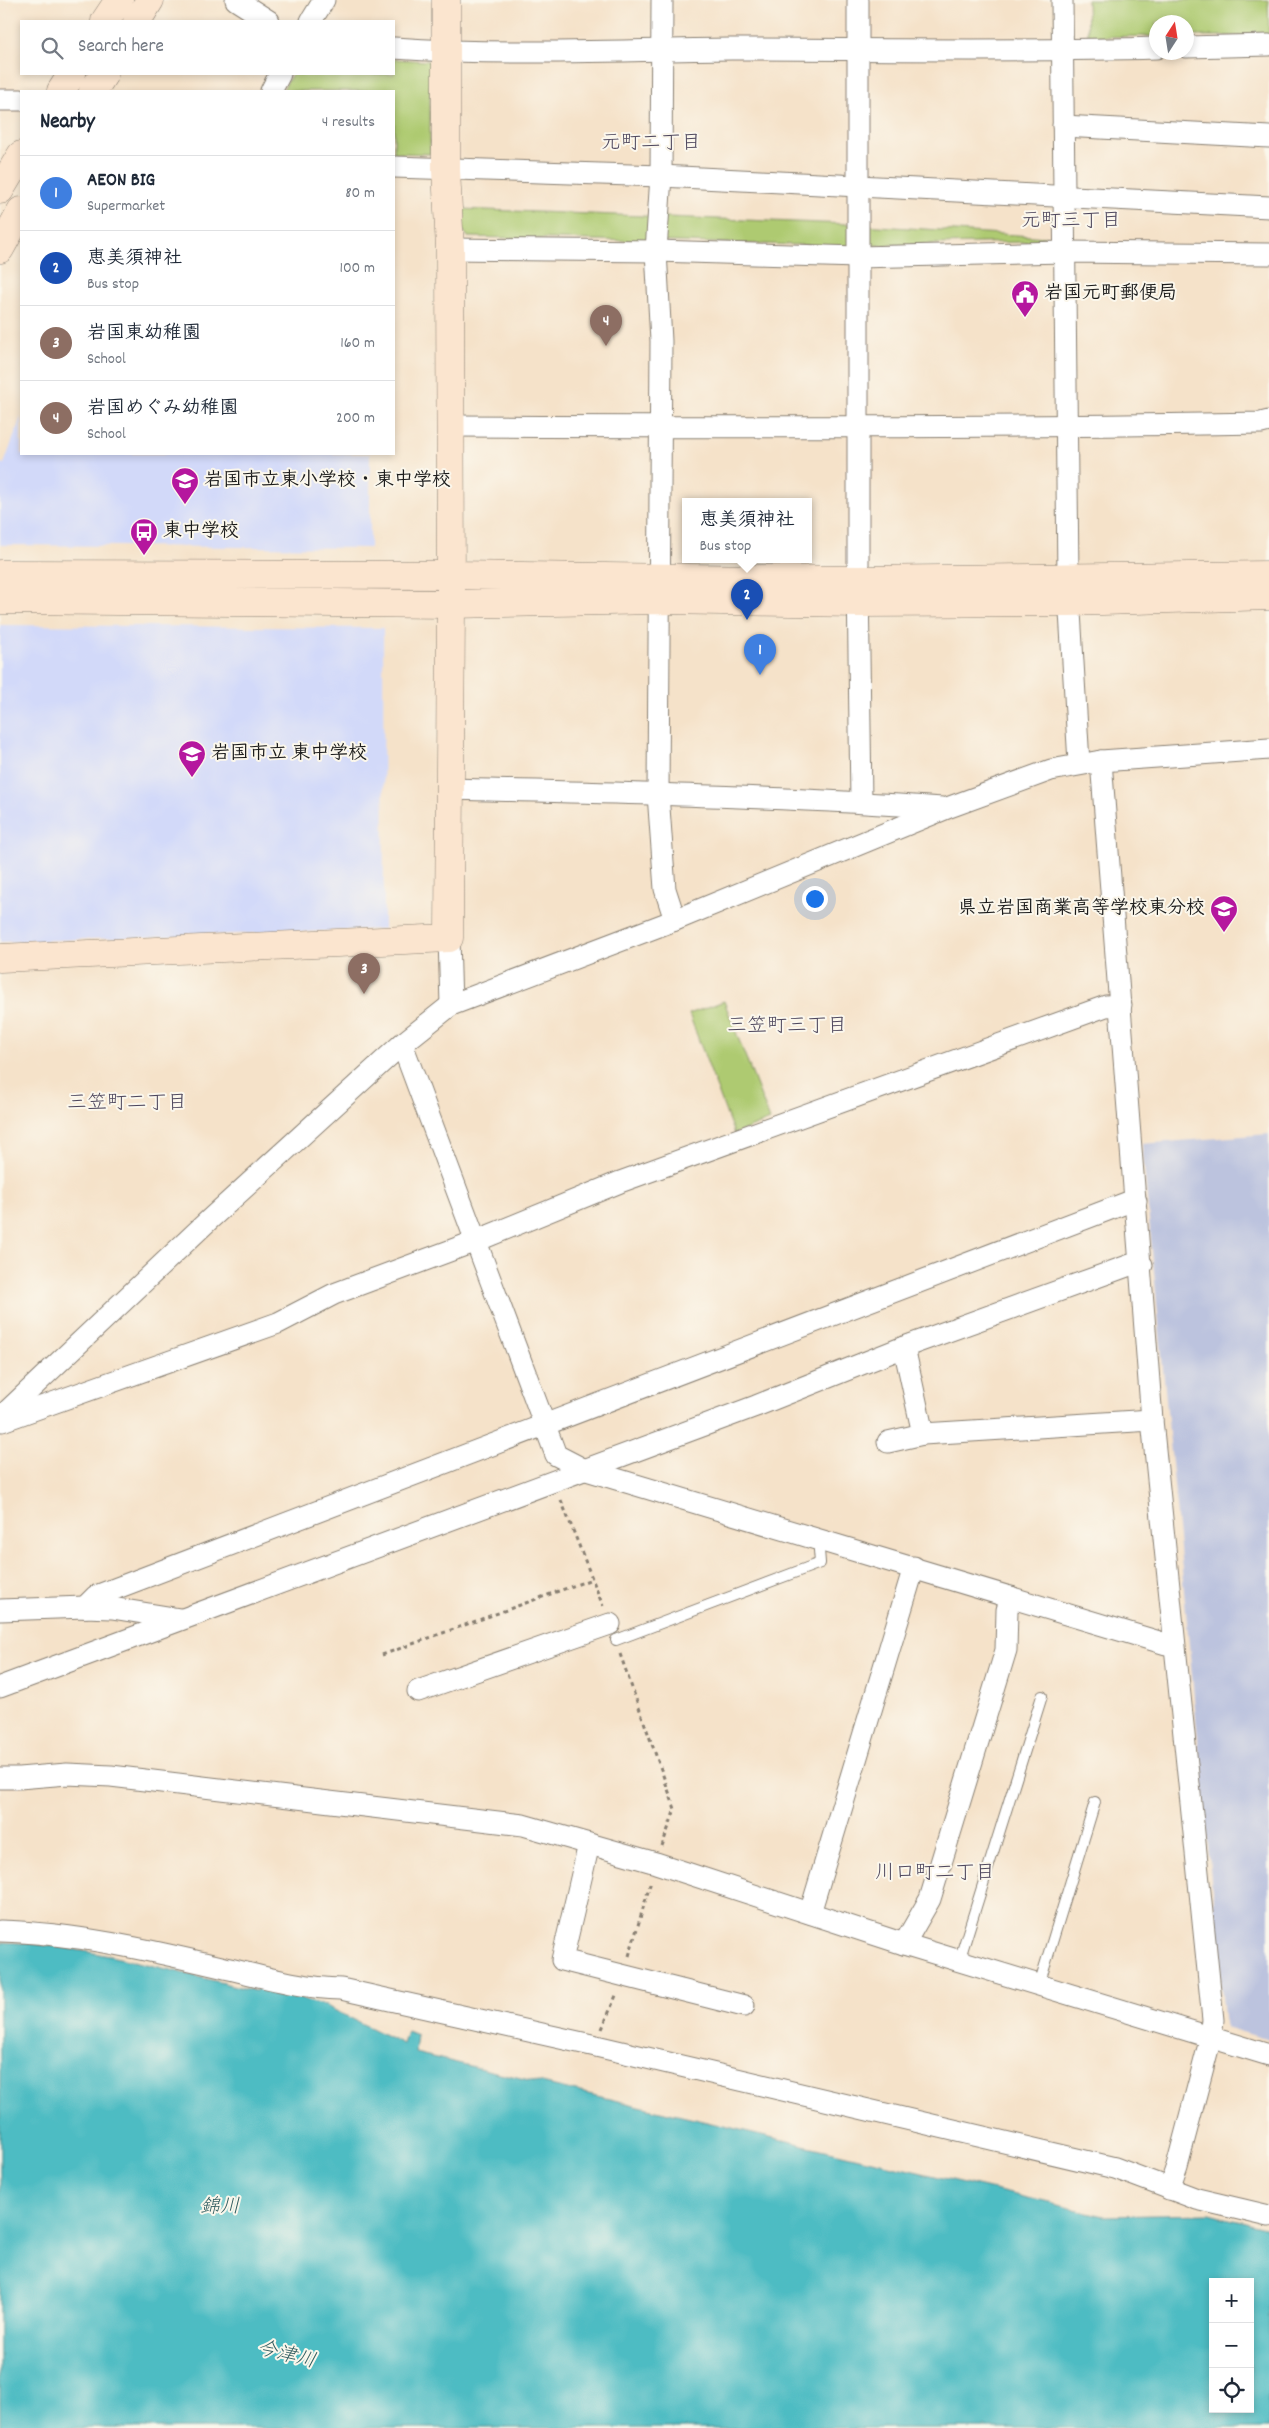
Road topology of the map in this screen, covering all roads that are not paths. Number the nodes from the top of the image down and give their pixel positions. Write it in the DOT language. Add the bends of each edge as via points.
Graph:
graph roads {
  1 [pos="119,0"];
  2 [pos="150,0"];
  3 [pos="236,0"];
  4 [pos="324,0"];
  5 [pos="446,0"];
  6 [pos="662,0"];
  7 [pos="858,0"];
  8 [pos="1062,0"];
  9 [pos="106,20"];
  10 [pos="138,20"];
  11 [pos="267,20"];
  12 [pos="311,20"];
  13 [pos="1269,45"];
  14 [pos="1194,47"];
  15 [pos="395,48"];
  16 [pos="1149,48"];
  17 [pos="858,49"];
  18 [pos="662,50"];
  19 [pos="1062,51"];
  20 [pos="445,52"];
  21 [pos="71,75"];
  22 [pos="103,75"];
  23 [pos="279,75"];
  24 [pos="62,90"];
  25 [pos="94,90"];
  26 [pos="272,90"];
  27 [pos="0,100"];
  28 [pos="20,100"];
  29 [pos="1063,126"];
  30 [pos="1269,137"];
  31 [pos="20,158"];
  32 [pos="395,167"];
  33 [pos="446,170"];
  34 [pos="661,176"];
  35 [pos="858,186"];
  36 [pos="0,190"];
  37 [pos="1064,197"];
  38 [pos="1269,207"];
  39 [pos="20,213"];
  40 [pos="0,249"];
  41 [pos="450,250"];
  42 [pos="656,250"];
  43 [pos="1065,252"];
  44 [pos="1269,254"];
  45 [pos="858,257"];
  46 [pos="1269,421"];
  47 [pos="451,426"];
  48 [pos="660,427"];
  49 [pos="1066,427"];
  50 [pos="858,428"];
  51 [pos="0,574"];
  52 [pos="450,575"];
  53 [pos="1269,575"];
  54 [pos="660,589"];
  55 [pos="1069,590"];
  56 [pos="858,592"];
  57 [pos="1269,596"];
  58 [pos="0,600"];
  59 [pos="452,604"];
  60 [pos="1269,749"];
  61 [pos="1101,761"];
  62 [pos="1079,763"];
  63 [pos="449,789"];
  64 [pos="658,794"];
  65 [pos="861,802"];
  66 [pos="947,808"];
  67 [pos="675,920"];
  68 [pos="449,938"];
  69 [pos="0,958"];
  70 [pos="451,1005"];
  71 [pos="1121,1005"];
  72 [pos="402,1044"];
  73 [pos="1136,1201"];
  74 [pos="476,1241"];
  75 [pos="1142,1265"];
  76 [pos="904,1346"];
  77 [pos="0,1420"];
  78 [pos="1152,1420"];
  79 [pos="544,1425"];
  80 [pos="923,1434"];
  81 [pos="888,1442"];
  82 [pos="583,1469"];
  83 [pos="822,1540"];
  84 [pos="914,1568"];
  85 [pos="1011,1597"];
  86 [pos="85,1607"];
  87 [pos="0,1610"];
  88 [pos="180,1619"];
  89 [pos="613,1632"];
  90 [pos="1174,1642"];
  91 [pos="0,1687"];
  92 [pos="418,1691"];
  93 [pos="1042,1696"];
  94 [pos="0,1778"];
  95 [pos="1095,1802"];
  96 [pos="589,1844"];
  97 [pos="810,1913"];
  98 [pos="0,1931"];
  99 [pos="904,1944"];
  100 [pos="959,1961"];
  101 [pos="1040,1985"];
  102 [pos="744,2006"];
  103 [pos="1211,2037"];
  104 [pos="1269,2055"];
  105 [pos="1169,2189"];
  106 [pos="1269,2216"];
  1 -- 9 [label="street"];
  2 -- 10 [label="street"];
  3 -- 11 [label="street"];
  4 -- 12 [label="street"];
  5 -- 20 [label="street"];
  6 -- 18 [label="street"];
  7 -- 17 [label="street"];
  8 -- 19 [label="street"];
  13 -- 14 [label="street"];
  15 -- 20 [label="street"];
  16 -- 19 [label="street"];
  17 -- 18 [label="street"];
  17 -- 19 [label="street"];
  17 -- 35 [label="street"];
  18 -- 20 [label="street"];
  18 -- 34 [label="street"];
  19 -- 29 [label="street"];
  20 -- 33 [label="street"];
  21 -- 24 [label="street"];
  22 -- 25 [label="street"];
  23 -- 26 [label="street"];
  27 -- 28 [label="street"];
  29 -- 30 [label="street"];
  29 -- 37 [label="street"];
  31 -- 36 [label="street"];
  32 -- 33 [label="street"];
  33 -- 34 [label="street"];
  33 -- 41 [label="street"];
  34 -- 35 [label="street"];
  34 -- 42 [label="street"];
  35 -- 37 [label="street"];
  35 -- 45 [label="street"];
  37 -- 38 [label="street"];
  37 -- 43 [label="street"];
  39 -- 40 [label="street"];
  41 -- 42 [label="street"];
  41 -- 47 [label="street"];
  42 -- 45 [label="street"];
  42 -- 48 [label="street"];
  43 -- 44 [label="street"];
  43 -- 45 [label="street"];
  43 -- 49 [label="street"];
  45 -- 50 [label="street"];
  46 -- 49 [label="street"];
  47 -- 48 [label="street"];
  47 -- 52 [label="street"];
  48 -- 50 [label="street"];
  48 -- 54 [label="street"];
  49 -- 50 [label="street"];
  49 -- 55 [label="street"];
  50 -- 56 [label="street"];
  51 -- 52 [label="street"];
  52 -- 54 [label="street"];
  52 -- 59 [label="street"];
  53 -- 55 [label="street"];
  54 -- 56 [label="street"];
  54 -- 59 [label="street"];
  54 -- 64 [label="street"];
  55 -- 56 [label="street"];
  55 -- 57 [label="street"];
  55 -- 62 [label="street"];
  56 -- 65 [label="street"];
  58 -- 59 [label="street"];
  59 -- 63 [label="street"];
  60 -- 61 [label="street"];
  61 -- 62 [label="street"];
  61 -- 71 [label="street"];
  62 -- 66 [label="street"];
  63 -- 64 [label="street"];
  63 -- 68 [label="street"];
  64 -- 65 [label="street"];
  64 -- 67 [label="street" via="665,889"];
  65 -- 66 [label="street"];
  66 -- 67 [label="street"];
  67 -- 70 [label="street"];
  68 -- 69 [label="street"];
  68 -- 70 [label="street"];
  70 -- 72 [label="street"];
  71 -- 73 [label="street"];
  71 -- 74 [label="street" via="1106,1006 630,1179"];
  72 -- 74 [label="street"];
  72 -- 77 [label="street" via="209,1220"];
  73 -- 75 [label="street"];
  73 -- 79 [label="street"];
  74 -- 77 [label="street" via="334,1294 278,1323"];
  74 -- 79 [label="street"];
  75 -- 76 [label="street" via="1130,1265"];
  75 -- 78 [label="street"];
  76 -- 80 [label="street"];
  76 -- 82 [label="street" via="756,1406"];
  78 -- 80 [label="street"];
  78 -- 90 [label="street"];
  79 -- 82 [label="street" via="556,1455"];
  79 -- 86 [label="street" via="96,1596"];
  80 -- 81 [label="street"];
  82 -- 83 [label="street"];
  82 -- 88 [label="street"];
  83 -- 84 [label="street"];
  83 -- 89 [label="lane" via="820,1563"];
  84 -- 85 [label="street"];
  84 -- 97 [label="street"];
  85 -- 90 [label="street" via="1166,1644"];
  85 -- 99 [label="street" via="1006,1650 930,1900"];
  86 -- 87 [label="street"];
  86 -- 88 [label="street"];
  88 -- 91 [label="street"];
  89 -- 92 [label="street"];
  90 -- 103 [label="street" via="1212,2010"];
  93 -- 100 [label="lane"];
  94 -- 96 [label="street" via="67,1774 111,1776 523,1825"];
  95 -- 101 [label="lane"];
  96 -- 97 [label="street"];
  96 -- 102 [label="street" via="562,1960"];
  97 -- 99 [label="street"];
  98 -- 105 [label="street" via="68,1936 316,1988 340,1989 1114,2168"];
  99 -- 100 [label="street"];
  100 -- 101 [label="street"];
  101 -- 103 [label="street"];
  103 -- 104 [label="street"];
  103 -- 105 [label="street"];
  105 -- 106 [label="street"];
}
